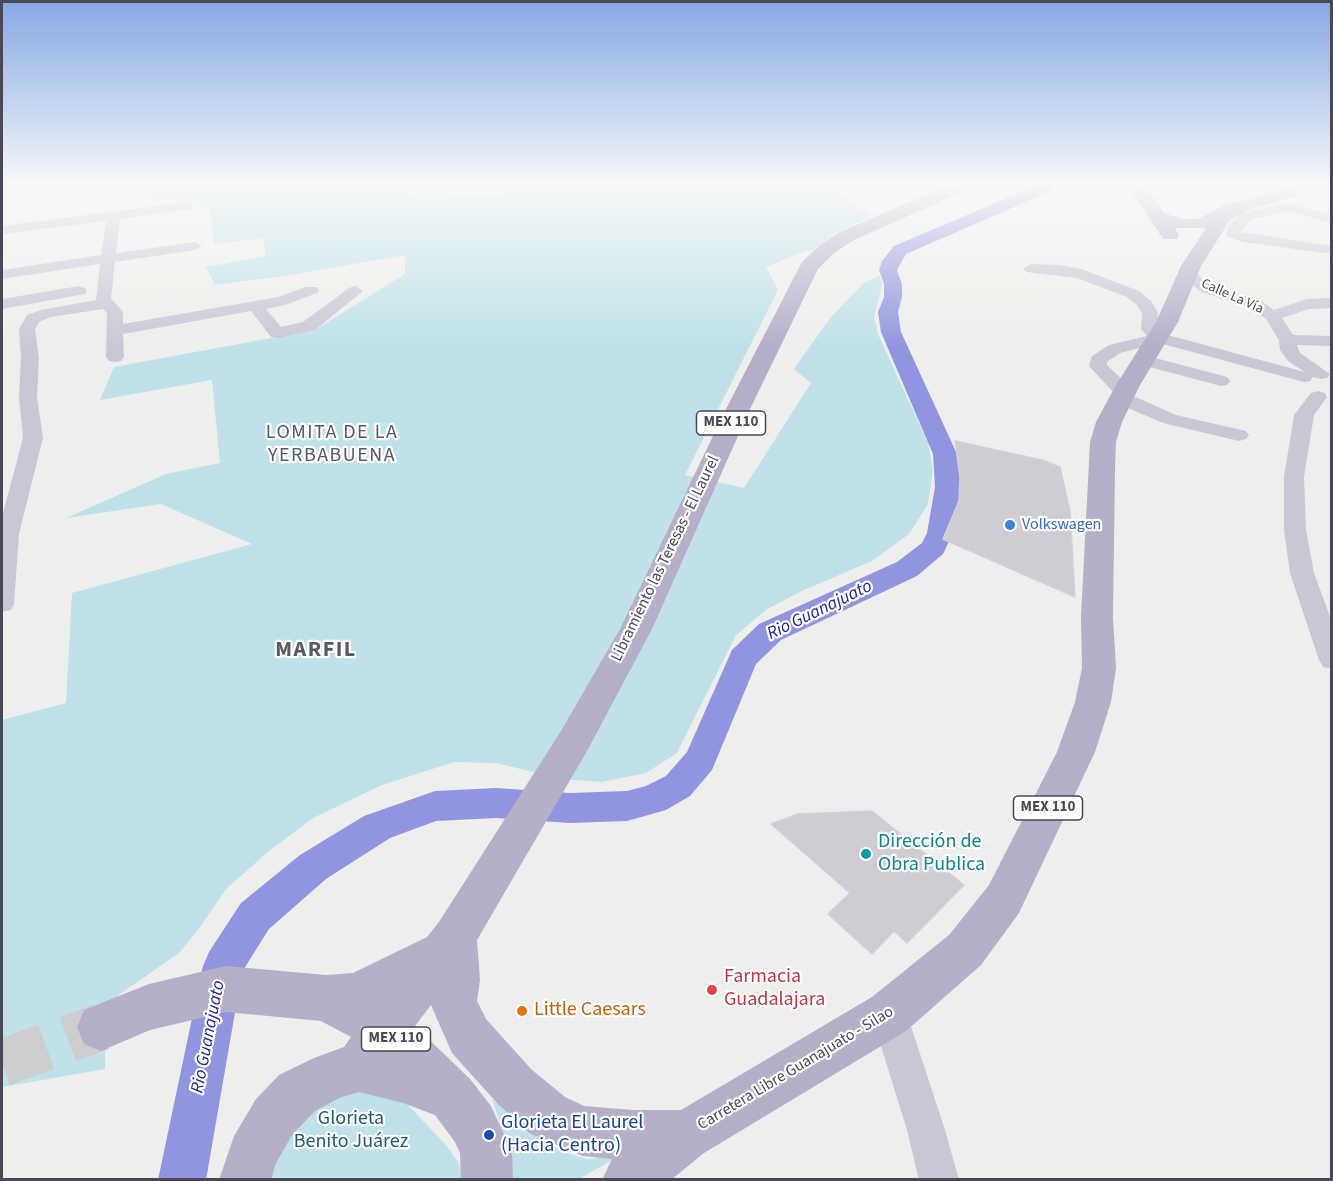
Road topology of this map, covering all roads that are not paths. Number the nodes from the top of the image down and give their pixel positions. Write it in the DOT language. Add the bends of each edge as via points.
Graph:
graph roads {
  1 [pos="111,238"];
  2 [pos="844,238"];
  3 [pos="1170,238"];
  4 [pos="1209,238"];
  5 [pos="1316,238"];
  6 [pos="195,246"];
  7 [pos="1332,250"];
  8 [pos="110,259"];
  9 [pos="1030,269"];
  10 [pos="1189,269"];
  11 [pos="2,274"];
  12 [pos="2,288"];
  13 [pos="310,290"];
  14 [pos="355,291"];
  15 [pos="105,296"];
  16 [pos="30,299"];
  17 [pos="1332,303"];
  18 [pos="2,304"];
  19 [pos="255,306"];
  20 [pos="1272,316"];
  21 [pos="115,330"];
  22 [pos="1288,340"];
  23 [pos="1332,341"];
  24 [pos="1151,349"];
  25 [pos="115,357"];
  26 [pos="1319,375"];
  27 [pos="1221,381"];
  28 [pos="1122,395"];
  29 [pos="1325,400"];
  30 [pos="1239,435"];
  31 [pos="5,535"];
  32 [pos="2,604"];
  33 [pos="1332,660"];
  34 [pos="455,938"];
  35 [pos="326,998"];
  36 [pos="889,1014"];
  37 [pos="101,1026"];
  38 [pos="372,1048"];
  39 [pos="686,1136"];
  40 [pos="633,1178"];
  41 [pos="245,1179"];
  42 [pos="488,1179"];
  43 [pos="939,1179"];
  1 -- 8 [label="street"];
  2 -- 34 [label="main road, Libramiento las Teresas - El Laurel / MEX 110" via="809,266 738,408 636,629 574,741"];
  3 -- 10 [label="main road, Calle La Vía"];
  4 -- 10 [label="main road, Carretera Libre Guanajuato - Silao / MEX 110"];
  5 -- 7 [label="street"];
  6 -- 8 [label="street"];
  8 -- 11 [label="street"];
  8 -- 15 [label="street"];
  9 -- 24 [label="street" via="1081,274 1133,294 1150,313"];
  10 -- 20 [label="street, Calle La Vía" via="1207,289 1255,304"];
  10 -- 24 [label="main road, Carretera Libre Guanajuato - Silao / MEX 110"];
  12 -- 16 [label="street" via="30,284"];
  13 -- 19 [label="street" via="297,297"];
  14 -- 19 [label="street" via="309,326 277,333"];
  15 -- 16 [label="street"];
  15 -- 21 [label="street" via="115,312"];
  15 -- 31 [label="street" via="47,313 33,319 27,329 33,438"];
  16 -- 18 [label="street"];
  17 -- 20 [label="street" via="1307,304"];
  19 -- 21 [label="street"];
  20 -- 22 [label="street, Calle La Vía"];
  21 -- 25 [label="street"];
  22 -- 23 [label="street"];
  22 -- 26 [label="street, Calle La Vía" via="1294,357"];
  24 -- 26 [label="street"];
  24 -- 27 [label="street"];
  24 -- 28 [label="main road, Carretera Libre Guanajuato - Silao / MEX 110"];
  24 -- 28 [label="street" via="1116,349 1098,360 1098,366"];
  26 -- 29 [label="street" via="1301,381 1302,386"];
  28 -- 30 [label="street" via="1170,419"];
  28 -- 36 [label="main road, Carretera Libre Guanajuato - Silao / MEX 110" via="1103,442 1099,668 1093,702 1076,752 1004,899 966,950"];
  29 -- 33 [label="street" via="1304,415 1294,477 1295,530 1302,573"];
  31 -- 32 [label="street"];
  34 -- 35 [label="main road, MEX 110" via="426,962 376,988 353,996"];
  34 -- 38 [label="main road"];
  34 -- 39 [label="main road" via="457,980 453,1003 469,1036 514,1086 547,1115 583,1131"];
  35 -- 37 [label="main road, MEX 110" via="226,989 149,1007"];
  35 -- 38 [label="main road, MEX 110"];
  36 -- 39 [label="main road, Carretera Libre Guanajuato - Silao / MEX 110"];
  36 -- 43 [label="street"];
  38 -- 41 [label="main road, MEX 110" via="297,1093 273,1117 252,1154"];
  38 -- 42 [label="main road, MEX 110" via="403,1078 452,1097 473,1124 486,1152"];
  39 -- 40 [label="main road, Carretera Libre Guanajuato - Silao / MEX 110"];
}
